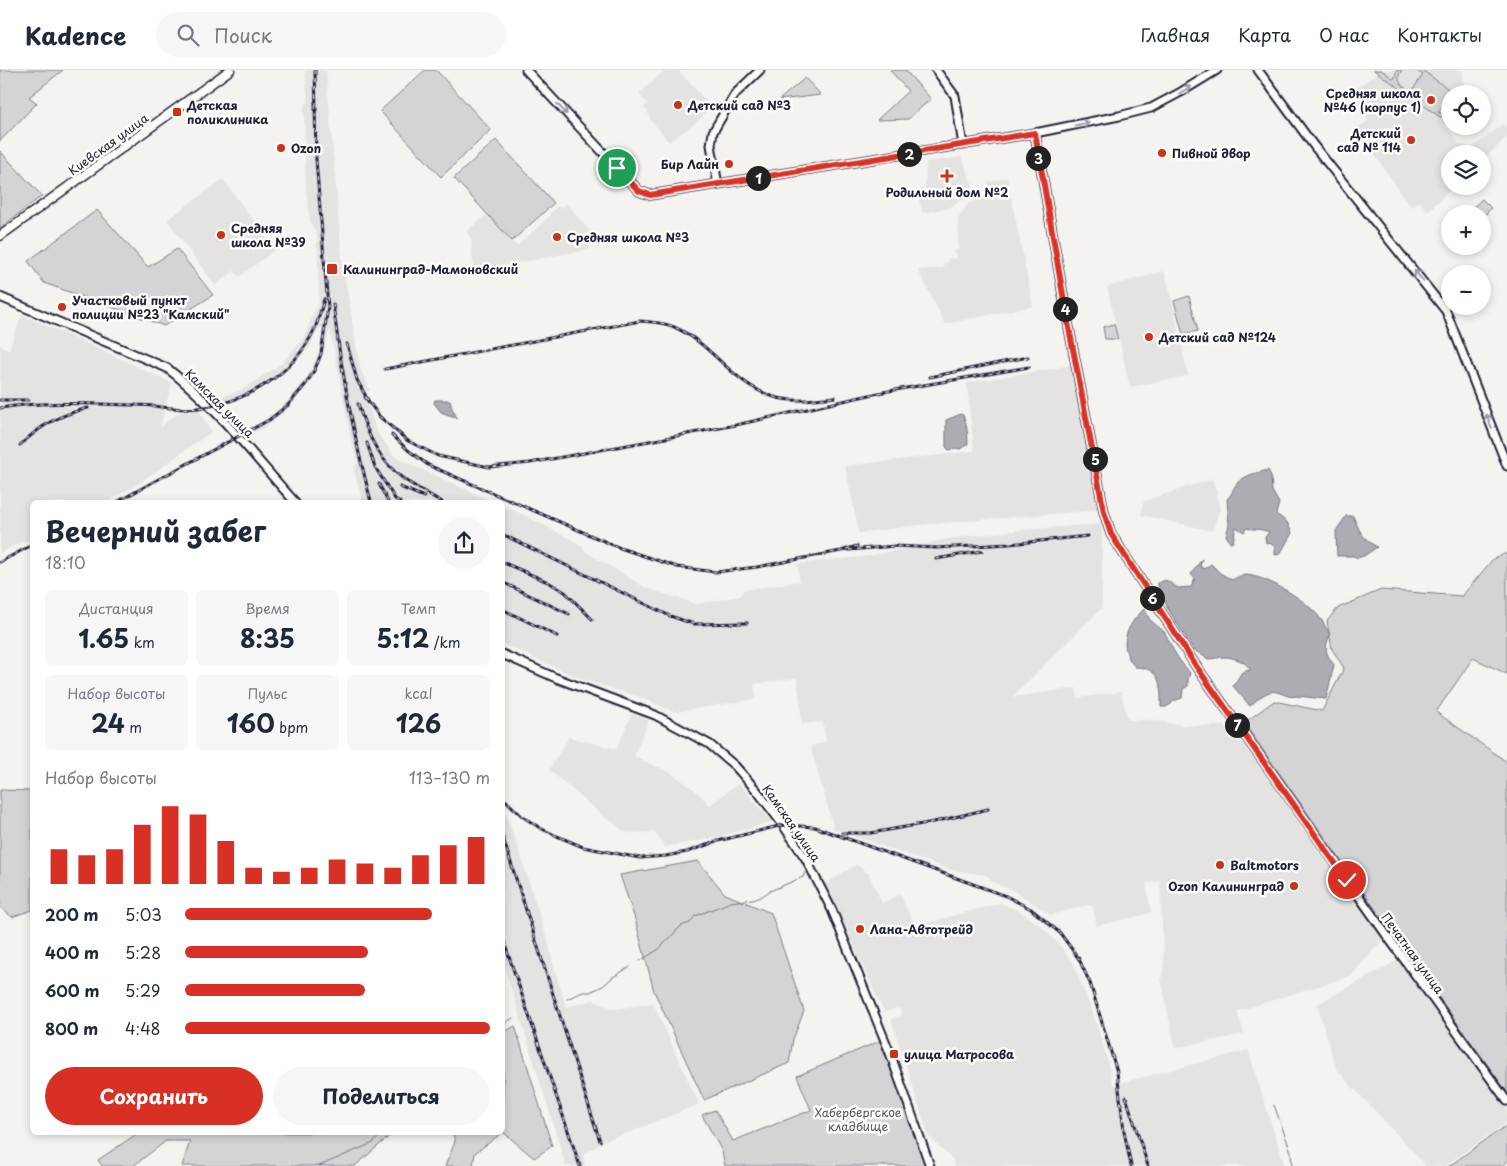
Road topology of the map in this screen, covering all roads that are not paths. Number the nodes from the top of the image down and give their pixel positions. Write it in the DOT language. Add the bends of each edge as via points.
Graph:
graph roads {
  1 [pos="230,70"];
  2 [pos="526,70"];
  3 [pos="760,70"];
  4 [pos="936,70"];
  5 [pos="1218,70"];
  6 [pos="1258,70"];
  7 [pos="1035,133"];
  8 [pos="963,145"];
  9 [pos="718,185"];
  10 [pos="0,236"];
  11 [pos="0,297"];
  12 [pos="1507,466"];
  13 [pos="293,500"];
  14 [pos="505,655"];
  15 [pos="1507,1101"];
  16 [pos="930,1166"];
  1 -- 10 [label="main road, Киевская улица"];
  2 -- 9 [label="street, one-way" via="639,191 650,195"];
  3 -- 9 [label="street" via="735,94 712,134"];
  4 -- 8 [label="street" via="956,96"];
  7 -- 5 [label="street, one-way" via="1151,108"];
  12 -- 6 [label="street, one-way" via="1446,311 1314,146"];
  7 -- 8 [label="street"];
  7 -- 15 [label="street, Печатная улица" via="1066,312 1111,534 1196,666"];
  8 -- 9 [label="street"];
  11 -- 13 [label="street, Камская улица" via="167,368 238,437"];
  14 -- 16 [label="street, Камская улица" via="616,699 709,744 758,792 806,858 832,910 890,1053"];
}
